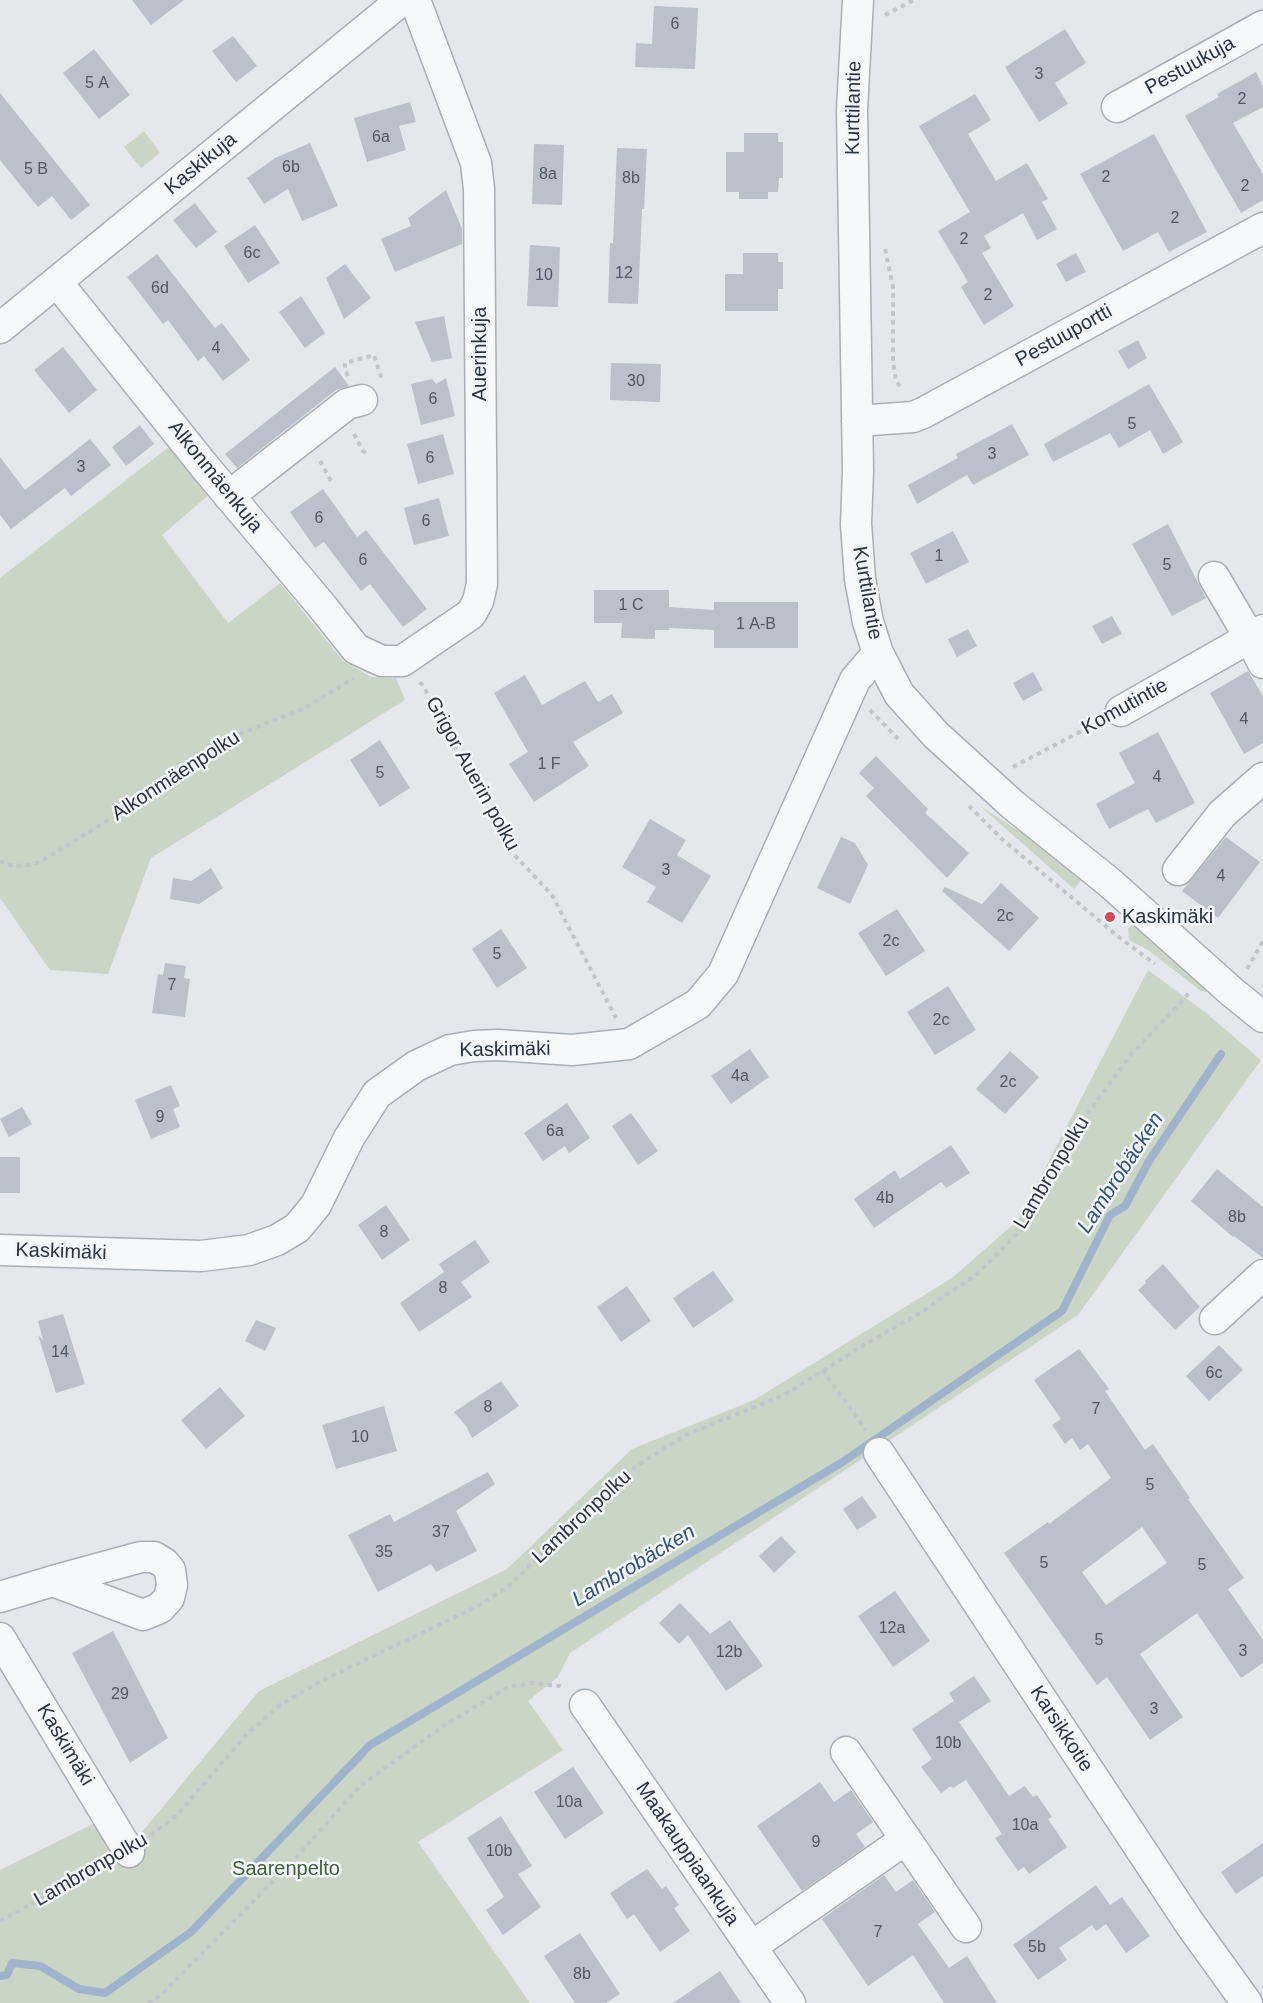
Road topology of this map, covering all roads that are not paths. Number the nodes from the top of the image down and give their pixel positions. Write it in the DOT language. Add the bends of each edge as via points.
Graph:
graph roads {
  1 [pos="402,0"];
  2 [pos="416,0"];
  3 [pos="858,0"];
  4 [pos="1263,26"];
  5 [pos="1118,106"];
  6 [pos="1263,228"];
  7 [pos="57,282"];
  8 [pos="0,328"];
  9 [pos="372,391"];
  10 [pos="857,421"];
  11 [pos="229,496"];
  12 [pos="1214,577"];
  13 [pos="1259,644"];
  14 [pos="878,653"];
  15 [pos="392,661"];
  16 [pos="1121,711"];
  17 [pos="1263,778"];
  18 [pos="1178,870"];
  19 [pos="1263,1017"];
  20 [pos="0,1250"];
  21 [pos="1263,1275"];
  22 [pos="1215,1319"];
  23 [pos="879,1453"];
  24 [pos="53,1581"];
  25 [pos="0,1598"];
  26 [pos="0,1638"];
  27 [pos="585,1705"];
  28 [pos="846,1752"];
  29 [pos="906,1839"];
  30 [pos="129,1852"];
  31 [pos="966,1927"];
  32 [pos="751,1947"];
  33 [pos="790,2003"];
  34 [pos="1247,2003"];
  1 -- 7 [label="street, Kaskikuja"];
  2 -- 15 [label="street, Auerinkuja" via="476,163 479,189 482,584 471,614"];
  3 -- 10 [label="street, Kurttilantie" via="852,110"];
  4 -- 5 [label="street, Pestuukuja"];
  6 -- 10 [label="street, Pestuuportti" via="923,413"];
  7 -- 8 [label="street, Kaskikuja"];
  7 -- 11 [label="street, Alkonmäenkuja"];
  9 -- 11 [label="street" via="347,404"];
  10 -- 14 [label="street, Kurttilantie" via="860,579"];
  11 -- 15 [label="street, Alkonmäenkuja" via="356,649"];
  12 -- 13 [label="street"];
  13 -- 16 [label="street, Komutintie"];
  14 -- 19 [label="street, Kurttilantie" via="899,694 936,735"];
  14 -- 20 [label="street, Kaskimäki" via="855,680 723,974 698,1004 629,1044 572,1050 474,1046 450,1050 416,1066 388,1085 370,1104 316,1205 297,1228 249,1250 201,1256"];
  17 -- 18 [label="street" via="1222,814"];
  21 -- 22 [label="street"];
  23 -- 34 [label="street, Karsikkotie" via="1190,1924"];
  24 -- 25 [label="street"];
  26 -- 30 [label="street, Kaskimäki"];
  27 -- 32 [label="street, Maakauppiaankuja"];
  28 -- 29 [label="street"];
  29 -- 31 [label="street"];
  29 -- 32 [label="street"];
  32 -- 33 [label="street, Maakauppiaankuja"];
}
